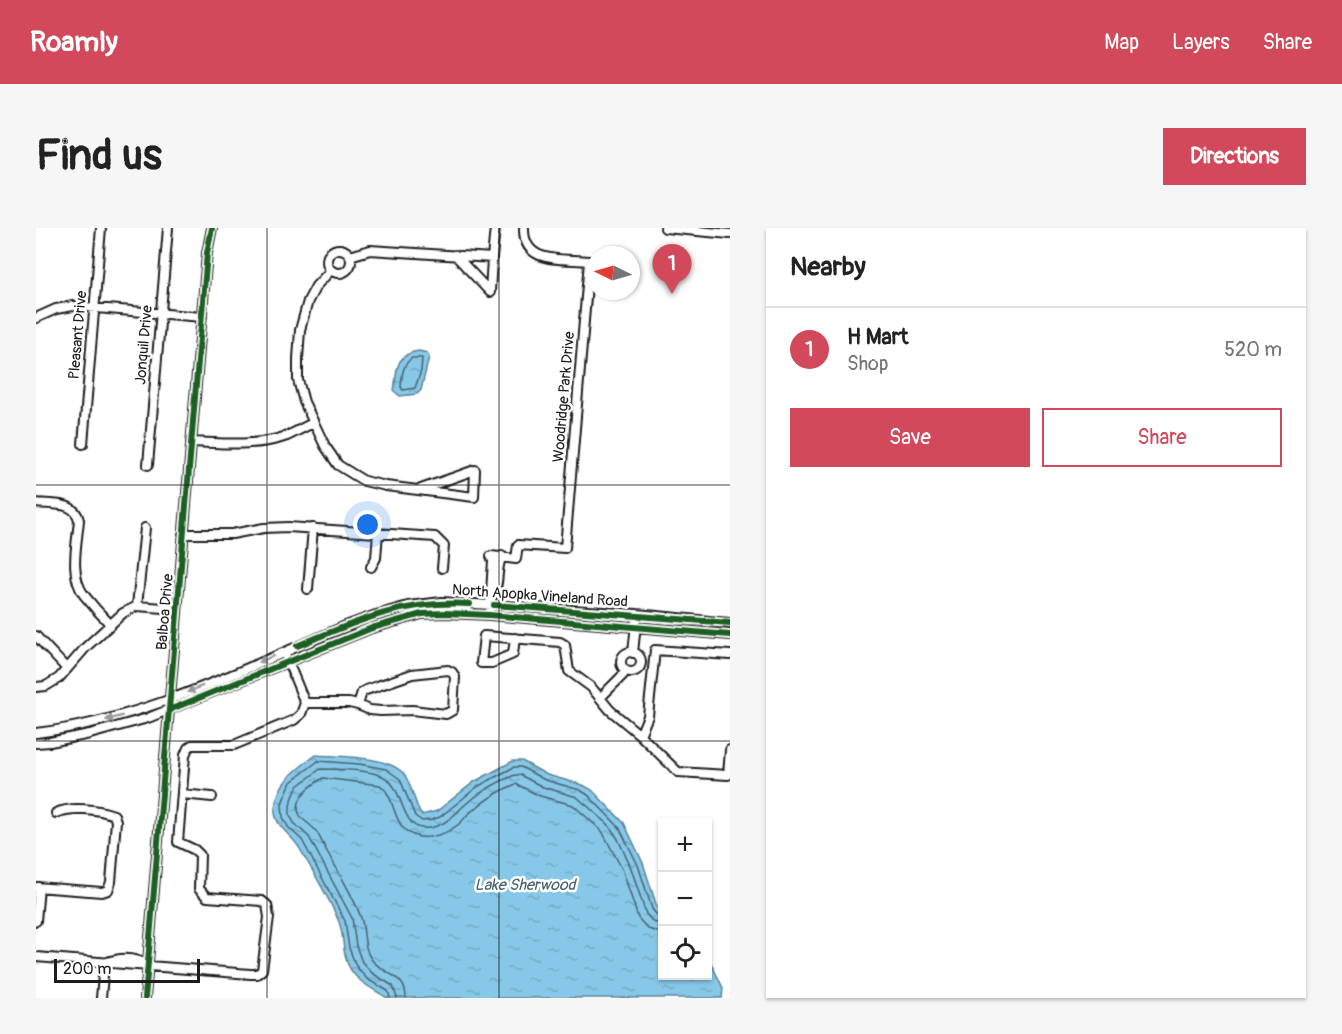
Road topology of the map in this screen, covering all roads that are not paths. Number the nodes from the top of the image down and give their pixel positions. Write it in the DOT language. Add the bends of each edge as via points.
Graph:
graph roads {
  1 [pos="100,228"];
  2 [pos="168,228"];
  3 [pos="212,228"];
  4 [pos="495,228"];
  5 [pos="524,228"];
  6 [pos="665,228"];
  7 [pos="730,234"];
  8 [pos="455,255"];
  9 [pos="350,256"];
  10 [pos="492,258"];
  11 [pos="331,270"];
  12 [pos="94,308"];
  13 [pos="161,314"];
  14 [pos="201,317"];
  15 [pos="36,318"];
  16 [pos="313,423"];
  17 [pos="191,442"];
  18 [pos="83,444"];
  19 [pos="148,465"];
  20 [pos="421,489"];
  21 [pos="36,503"];
  22 [pos="145,528"];
  23 [pos="313,528"];
  24 [pos="378,532"];
  25 [pos="183,534"];
  26 [pos="502,556"];
  27 [pos="371,567"];
  28 [pos="442,568"];
  29 [pos="308,589"];
  30 [pos="491,601"];
  31 [pos="137,606"];
  32 [pos="177,609"];
  33 [pos="638,614"];
  34 [pos="489,615"];
  35 [pos="730,623"];
  36 [pos="110,624"];
  37 [pos="636,627"];
  38 [pos="730,634"];
  39 [pos="36,636"];
  40 [pos="515,638"];
  41 [pos="284,652"];
  42 [pos="633,653"];
  43 [pos="730,656"];
  44 [pos="288,661"];
  45 [pos="67,669"];
  46 [pos="629,671"];
  47 [pos="36,687"];
  48 [pos="601,697"];
  49 [pos="170,699"];
  50 [pos="305,703"];
  51 [pos="358,705"];
  52 [pos="169,710"];
  53 [pos="36,733"];
  54 [pos="640,735"];
  55 [pos="36,743"];
  56 [pos="730,750"];
  57 [pos="182,794"];
  58 [pos="212,797"];
  59 [pos="56,813"];
  60 [pos="37,887"];
  61 [pos="36,921"];
  62 [pos="36,957"];
  63 [pos="104,963"];
  64 [pos="148,964"];
  65 [pos="101,998"];
  66 [pos="146,998"];
  1 -- 12 [label="street, Pleasant Drive"];
  2 -- 13 [label="street, Jonquil Drive"];
  3 -- 14 [label="street, Balboa Drive"];
  4 -- 10 [label="street"];
  5 -- 26 [label="street, Woodridge Park Drive" via="528,247 537,256 589,261 565,548 518,545 516,557"];
  6 -- 7 [label="street"];
  8 -- 9 [label="street" via="370,250"];
  8 -- 10 [label="street"];
  8 -- 10 [label="street" via="490,292"];
  9 -- 11 [label="street" via="345,272"];
  9 -- 11 [label="street" via="341,249 332,252 327,259"];
  11 -- 16 [label="street" via="308,301 300,330 298,380"];
  12 -- 13 [label="street"];
  12 -- 15 [label="street" via="73,306"];
  12 -- 18 [label="street, Pleasant Drive"];
  13 -- 14 [label="street"];
  13 -- 19 [label="street, Jonquil Drive"];
  14 -- 17 [label="street, Balboa Drive"];
  16 -- 17 [label="street" via="267,441"];
  16 -- 20 [label="street" via="338,465 347,472 364,481"];
  17 -- 25 [label="street, Balboa Drive"];
  20 -- 20 [label="street" via="474,497 475,470 464,474"];
  21 -- 36 [label="street" via="68,506 78,513 78,584"];
  22 -- 31 [label="street"];
  23 -- 24 [label="street"];
  23 -- 25 [label="street"];
  23 -- 29 [label="street"];
  24 -- 27 [label="street" via="376,558"];
  24 -- 28 [label="street" via="435,537 444,546"];
  25 -- 32 [label="street, Balboa Drive"];
  26 -- 30 [label="street, Woodridge Park Drive"];
  26 -- 30 [label="street, Woodridge Park Drive" via="490,556 494,561"];
  30 -- 33 [label="street, North Apopka Vineland Road"];
  30 -- 34 [label="street, Woodridge Park Drive"];
  30 -- 41 [label="street, North Apopka Vineland Road" via="408,606"];
  31 -- 32 [label="street"];
  31 -- 36 [label="street"];
  32 -- 49 [label="street, Balboa Drive"];
  33 -- 35 [label="street, North Apopka Vineland Road"];
  33 -- 37 [label="street"];
  34 -- 37 [label="street, North Apopka Vineland Road"];
  34 -- 44 [label="street, North Apopka Vineland Road" via="422,614 372,628"];
  36 -- 45 [label="street"];
  37 -- 38 [label="street, North Apopka Vineland Road"];
  37 -- 42 [label="street"];
  39 -- 45 [label="street"];
  40 -- 40 [label="street" via="513,654 481,663 484,636"];
  40 -- 48 [label="street" via="565,645 569,671"];
  41 -- 44 [label="street"];
  41 -- 49 [label="street, North Apopka Vineland Road, one-way"];
  42 -- 46 [label="street" via="640,663 638,669"];
  42 -- 46 [label="street" via="622,658 621,665"];
  43 -- 54 [label="street" via="655,650 648,716"];
  44 -- 50 [label="street"];
  44 -- 52 [label="street, North Apopka Vineland Road"];
  45 -- 47 [label="street" via="51,684"];
  46 -- 48 [label="street"];
  48 -- 54 [label="street" via="610,710"];
  49 -- 52 [label="street, Balboa Drive"];
  49 -- 53 [label="street, North Apopka Vineland Road, one-way" via="111,719"];
  50 -- 51 [label="street"];
  50 -- 57 [label="street" via="294,720 234,745 192,745 185,755"];
  51 -- 51 [label="street" via="370,710 446,714 453,710 455,677 448,670 412,674 362,692"];
  52 -- 55 [label="street, North Apopka Vineland Road" via="90,734"];
  52 -- 64 [label="street, Balboa Drive"];
  54 -- 56 [label="street" via="678,772 728,775"];
  57 -- 58 [label="street"];
  57 -- 64 [label="street" via="178,842 200,855 202,894 262,901 267,905 264,967 257,974 250,974"];
  59 -- 60 [label="street" via="65,809 114,815 111,882 108,890 102,892"];
  60 -- 61 [label="street"];
  62 -- 63 [label="street"];
  63 -- 64 [label="street" via="117,958"];
  63 -- 65 [label="street"];
  64 -- 66 [label="street, Balboa Drive"];
}
